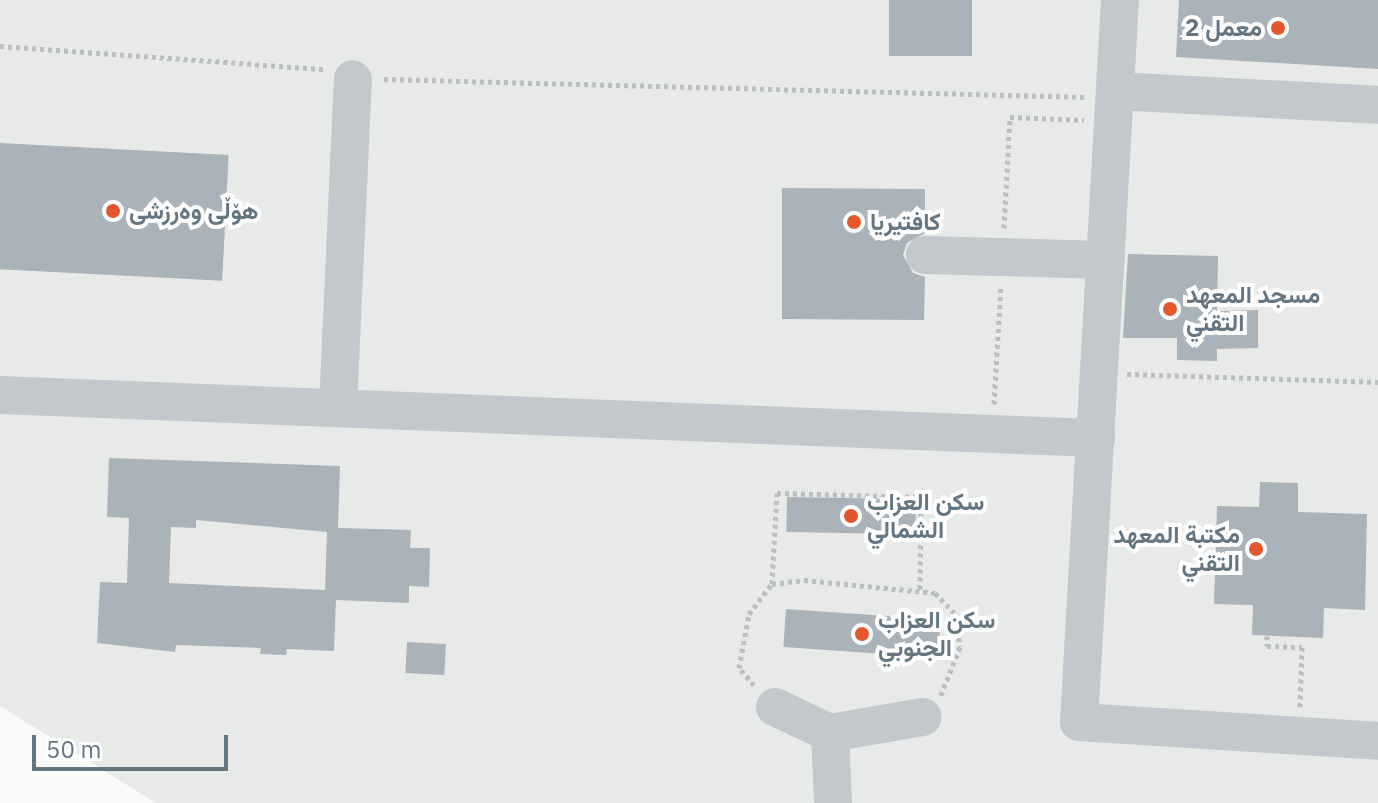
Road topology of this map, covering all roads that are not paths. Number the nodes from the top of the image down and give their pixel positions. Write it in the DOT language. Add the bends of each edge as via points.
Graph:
graph roads {
  1 [pos="1120,0"];
  2 [pos="353,79"];
  3 [pos="1115,104"];
  4 [pos="1378,105"];
  5 [pos="925,255"];
  6 [pos="1106,260"];
  7 [pos="0,395"];
  8 [pos="338,407"];
  9 [pos="1096,438"];
  10 [pos="775,707"];
  11 [pos="923,717"];
  12 [pos="830,733"];
  13 [pos="1378,741"];
  14 [pos="833,803"];
  1 -- 3 [label="street"];
  2 -- 8 [label="street"];
  3 -- 4 [label="street"];
  3 -- 6 [label="street"];
  5 -- 6 [label="street"];
  6 -- 9 [label="street"];
  7 -- 8 [label="street"];
  8 -- 9 [label="street"];
  9 -- 13 [label="street" via="1079,722"];
  10 -- 12 [label="street"];
  11 -- 12 [label="street"];
  12 -- 14 [label="street"];
}
